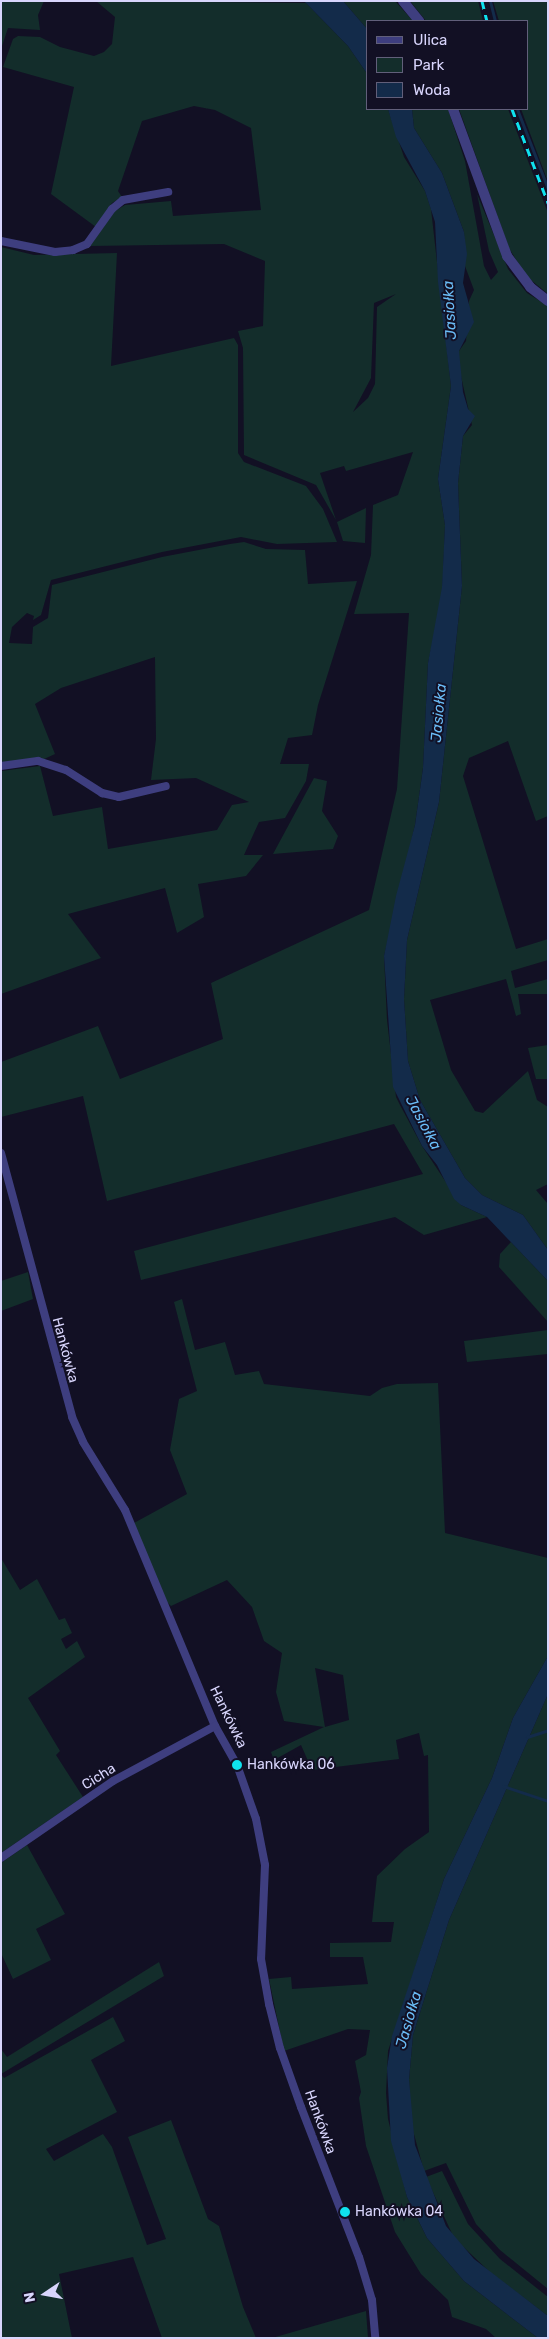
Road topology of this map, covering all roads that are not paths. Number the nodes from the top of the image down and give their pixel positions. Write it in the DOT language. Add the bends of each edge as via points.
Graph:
graph roads {
  1 [pos="402,1"];
  2 [pos="418,20"];
  3 [pos="453,110"];
  4 [pos="168,192"];
  5 [pos="1,241"];
  6 [pos="548,301"];
  7 [pos="1,766"];
  8 [pos="166,786"];
  9 [pos="1,1153"];
  10 [pos="215,1726"];
  11 [pos="1,1858"];
  12 [pos="374,2338"];
  1 -- 2 [label="street"];
  3 -- 6 [label="street" via="507,256 524,280"];
  4 -- 5 [label="street" via="123,200 112,209 87,244 73,250 54,252"];
  7 -- 8 [label="street" via="38,761 66,770 102,793 119,797"];
  9 -- 10 [label="street, Hankówka" via="72,1417 83,1442 125,1510"];
  10 -- 11 [label="street, Cicha" via="113,1781"];
  10 -- 12 [label="street, Hankówka" via="237,1765 261,1839 265,1865 261,1959 280,2048 359,2257 372,2300"];
}
